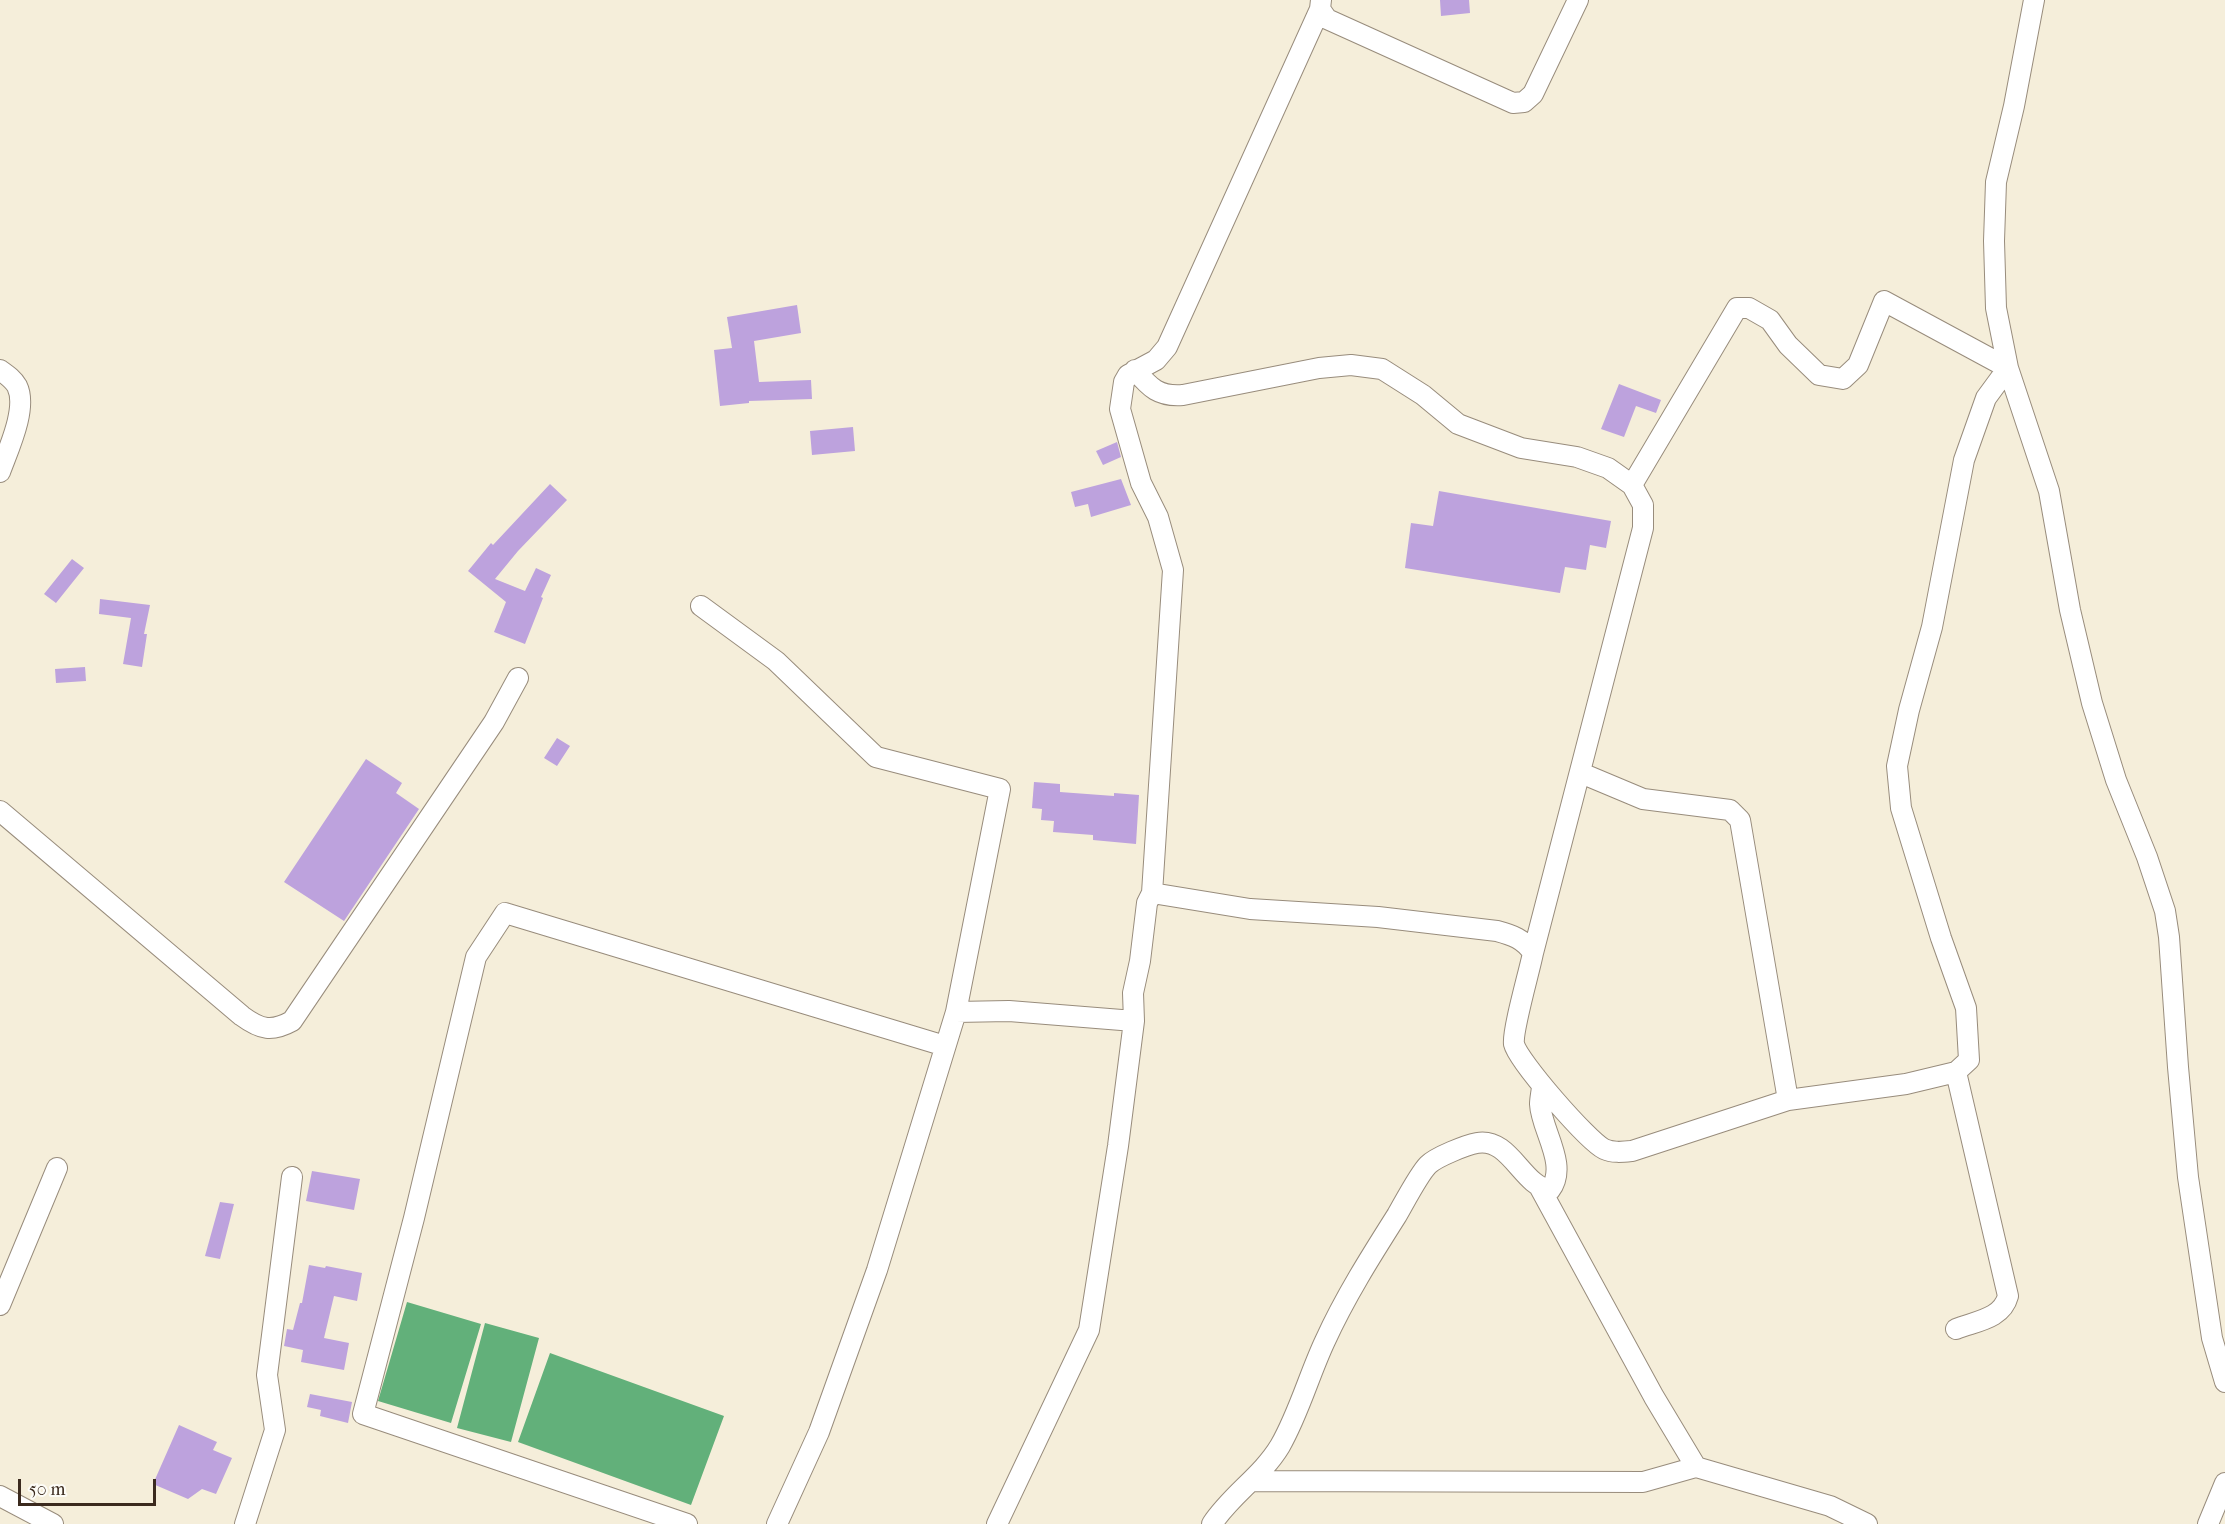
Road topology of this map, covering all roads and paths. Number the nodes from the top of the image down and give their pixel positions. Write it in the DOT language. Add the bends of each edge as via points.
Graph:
graph roads {
  1 [pos="1578,0"];
  2 [pos="2034,0"];
  3 [pos="1321,5"];
  4 [pos="2008,368"];
  5 [pos="0,370"];
  6 [pos="1135,370"];
  7 [pos="0,472"];
  8 [pos="1632,485"];
  9 [pos="701,606"];
  10 [pos="518,678"];
  11 [pos="1581,773"];
  12 [pos="0,811"];
  13 [pos="1152,893"];
  14 [pos="1533,953"];
  15 [pos="956,1012"];
  16 [pos="1134,1021"];
  17 [pos="945,1046"];
  18 [pos="1956,1072"];
  19 [pos="1542,1085"];
  20 [pos="1788,1100"];
  21 [pos="57,1168"];
  22 [pos="292,1177"];
  23 [pos="1540,1188"];
  24 [pos="0,1305"];
  25 [pos="1956,1329"];
  26 [pos="2225,1382"];
  27 [pos="1696,1467"];
  28 [pos="1251,1481"];
  29 [pos="2225,1482"];
  30 [pos="0,1496"];
  31 [pos="53,1524"];
  32 [pos="245,1524"];
  33 [pos="687,1524"];
  34 [pos="777,1524"];
  35 [pos="997,1524"];
  36 [pos="1212,1524"];
  37 [pos="1867,1524"];
  38 [pos="2208,1524"];
  1 -- 3 [label="street" via="1533,94 1524,102 1513,103 1327,19"];
  2 -- 4 [label="street" via="1996,182 1996,308"];
  3 -- 6 [label="street" via="1167,347 1156,360"];
  4 -- 8 [label="street" via="1884,301 1858,365 1843,379 1819,375 1788,345 1770,320 1749,308 1737,308"];
  4 -- 18 [label="street" via="1986,398 1964,460 1932,627 1897,766 1901,808 1966,1008 1969,1060"];
  4 -- 26 [label="street" via="2049,491 2070,610 2092,703 2165,911 2187,1177 2212,1338"];
  5 -- 7 [label="street" via="18,388 20,406"];
  6 -- 8 [label="street" via="1149,386 1168,396 1319,368 1351,365 1382,369 1458,424 1521,448 1577,457 1608,468"];
  6 -- 13 [label="street" via="1124,382 1120,409 1141,483 1158,517 1173,570"];
  8 -- 11 [label="street" via="1643,505 1643,528"];
  9 -- 15 [label="street" via="776,661 876,757 1000,789"];
  10 -- 12 [label="street" via="494,722 292,1021 276,1029 253,1025"];
  11 -- 14 [label="street"];
  11 -- 20 [label="street" via="1643,799 1730,810 1740,820"];
  13 -- 14 [label="street" via="1250,909 1378,917 1497,931 1526,943"];
  13 -- 16 [label="street" via="1132,993"];
  14 -- 19 [label="street" via="1514,1043"];
  15 -- 16 [label="street" via="1009,1011"];
  15 -- 17 [label="street"];
  16 -- 35 [label="street" via="1089,1330"];
  17 -- 33 [label="street" via="505,913 476,957 363,1414"];
  17 -- 34 [label="street" via="877,1270 819,1432"];
  18 -- 20 [label="street" via="1906,1084"];
  18 -- 25 [label="street" via="2008,1296 2005,1307 1995,1315"];
  19 -- 20 [label="street" via="1602,1148 1614,1152 1632,1151"];
  19 -- 23 [label="street" via="1540,1105 1557,1170 1550,1190"];
  21 -- 24 [label="street"];
  22 -- 32 [label="street" via="267,1375 275,1430"];
  23 -- 27 [label="street"];
  23 -- 28 [label="street" via="1514,1160 1497,1147 1480,1142 1428,1165 1355,1282 1281,1445"];
  27 -- 28 [label="street" via="1643,1482"];
  27 -- 37 [label="street" via="1830,1506"];
  28 -- 36 [label="street"];
  29 -- 38 [label="street"];
  30 -- 31 [label="street"];
}
